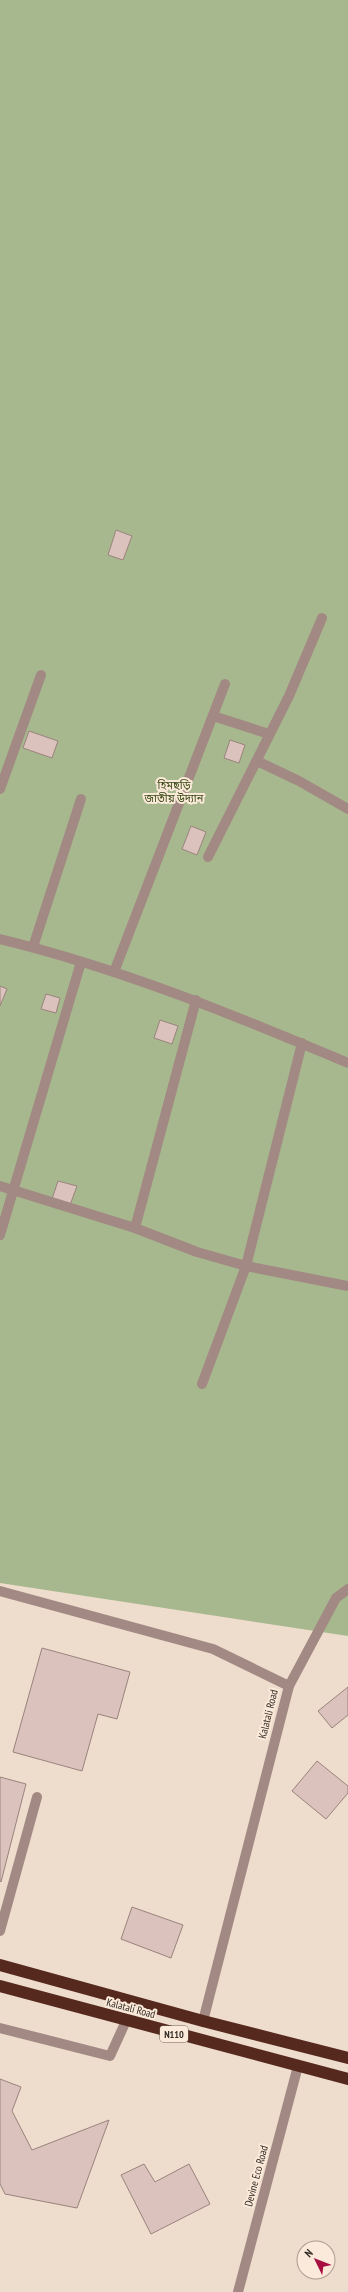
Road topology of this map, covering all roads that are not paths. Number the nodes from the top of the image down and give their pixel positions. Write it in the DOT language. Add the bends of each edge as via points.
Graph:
graph roads {
  1 [pos="322,618"];
  2 [pos="41,675"];
  3 [pos="225,684"];
  4 [pos="212,716"];
  5 [pos="268,734"];
  6 [pos="257,761"];
  7 [pos="0,789"];
  8 [pos="81,799"];
  9 [pos="348,809"];
  10 [pos="208,858"];
  11 [pos="0,939"];
  12 [pos="33,948"];
  13 [pos="81,962"];
  14 [pos="114,972"];
  15 [pos="196,1000"];
  16 [pos="302,1044"];
  17 [pos="348,1063"];
  18 [pos="0,1186"];
  19 [pos="14,1190"];
  20 [pos="135,1228"];
  21 [pos="0,1235"];
  22 [pos="246,1266"];
  23 [pos="348,1286"];
  24 [pos="202,1384"];
  25 [pos="348,1589"];
  26 [pos="0,1591"];
  27 [pos="289,1686"];
  28 [pos="37,1797"];
  29 [pos="0,1931"];
  30 [pos="0,1965"];
  31 [pos="0,1986"];
  32 [pos="126,2021"];
  33 [pos="203,2021"];
  34 [pos="0,2028"];
  35 [pos="348,2058"];
  36 [pos="298,2066"];
  37 [pos="348,2079"];
  38 [pos="238,2292"];
  1 -- 5 [label="street" via="289,696"];
  2 -- 7 [label="street"];
  3 -- 4 [label="street"];
  4 -- 5 [label="street"];
  4 -- 14 [label="street"];
  5 -- 6 [label="street"];
  6 -- 9 [label="street"];
  6 -- 10 [label="street"];
  8 -- 12 [label="street"];
  11 -- 12 [label="street"];
  12 -- 13 [label="street"];
  13 -- 14 [label="street"];
  13 -- 19 [label="street"];
  14 -- 15 [label="street"];
  15 -- 16 [label="street"];
  15 -- 20 [label="street"];
  16 -- 17 [label="street"];
  16 -- 22 [label="street"];
  18 -- 19 [label="street"];
  19 -- 20 [label="street"];
  19 -- 21 [label="street"];
  20 -- 22 [label="street" via="197,1252"];
  22 -- 23 [label="street"];
  22 -- 24 [label="street"];
  25 -- 27 [label="street" via="336,1598"];
  26 -- 27 [label="street, Kalatali Road" via="213,1649"];
  27 -- 33 [label="street, Kalatali Road"];
  28 -- 29 [label="street"];
  30 -- 33 [label="highway, Kalatali Road / N110"];
  31 -- 32 [label="highway, Kalatali Road / N110"];
  32 -- 34 [label="street" via="110,2056"];
  32 -- 36 [label="highway, Kalatali Road / N110"];
  33 -- 35 [label="highway, Kalatali Road / N110"];
  36 -- 37 [label="highway, Kalatali Road / N110"];
  36 -- 38 [label="street, Devine Eco Road"];
}
